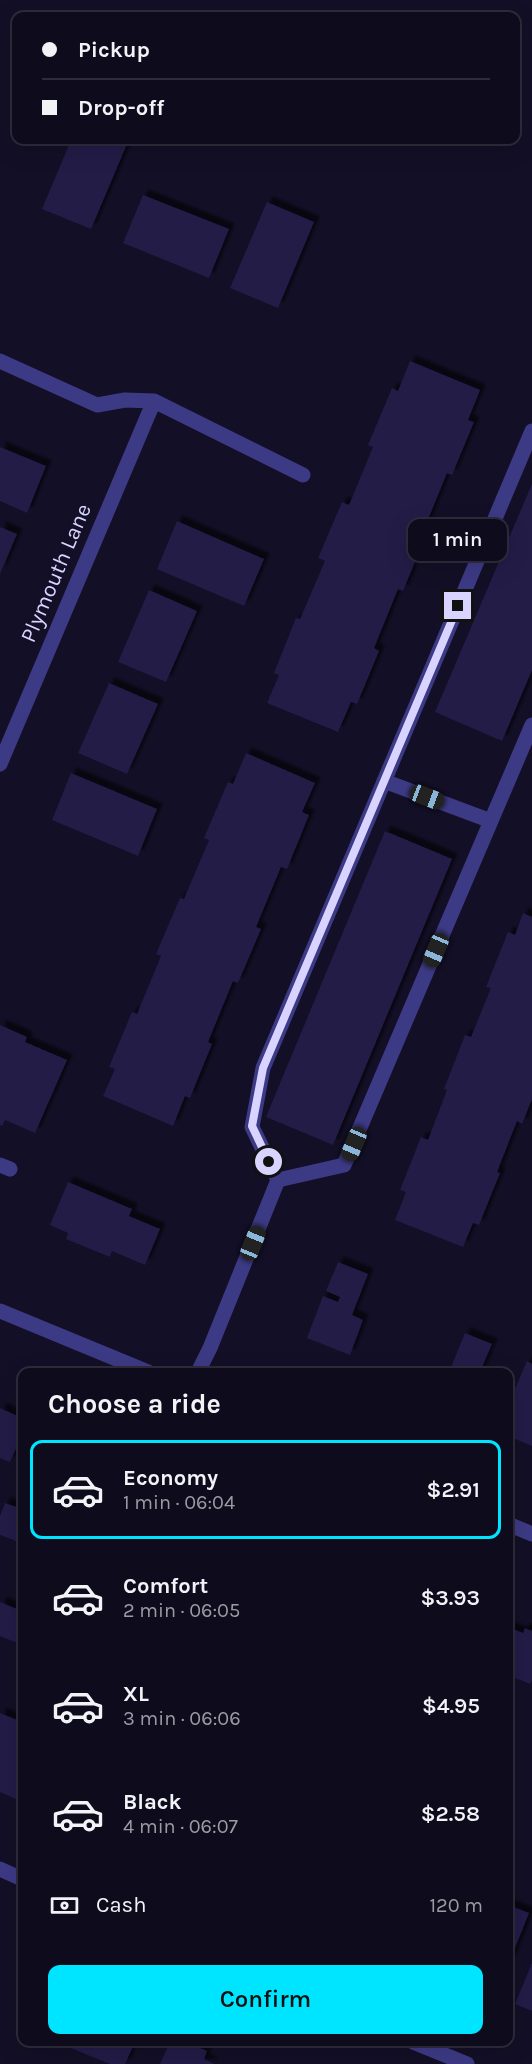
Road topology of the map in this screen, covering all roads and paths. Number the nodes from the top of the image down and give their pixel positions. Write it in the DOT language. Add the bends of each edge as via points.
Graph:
graph roads {
  1 [pos="0,361"];
  2 [pos="154,401"];
  3 [pos="532,432"];
  4 [pos="303,475"];
  5 [pos="532,725"];
  6 [pos="0,764"];
  7 [pos="384,781"];
  8 [pos="491,821"];
  9 [pos="278,1180"];
  10 [pos="0,1311"];
  11 [pos="137,1368"];
  12 [pos="200,1368"];
  13 [pos="513,1526"];
  14 [pos="532,1533"];
  15 [pos="0,1869"];
  16 [pos="18,1877"];
  17 [pos="423,2046"];
  18 [pos="467,2064"];
  1 -- 2 [label="street" via="97,405 125,400"];
  2 -- 4 [label="street"];
  2 -- 6 [label="street, Plymouth Lane"];
  3 -- 7 [label="street"];
  5 -- 8 [label="street"];
  7 -- 8 [label="street"];
  7 -- 9 [label="street" via="263,1068 252,1126"];
  8 -- 9 [label="street" via="344,1165"];
  9 -- 12 [label="street"];
  10 -- 11 [label="street"];
  13 -- 14 [label="street"];
  15 -- 16 [label="street"];
  17 -- 18 [label="street"];
}
